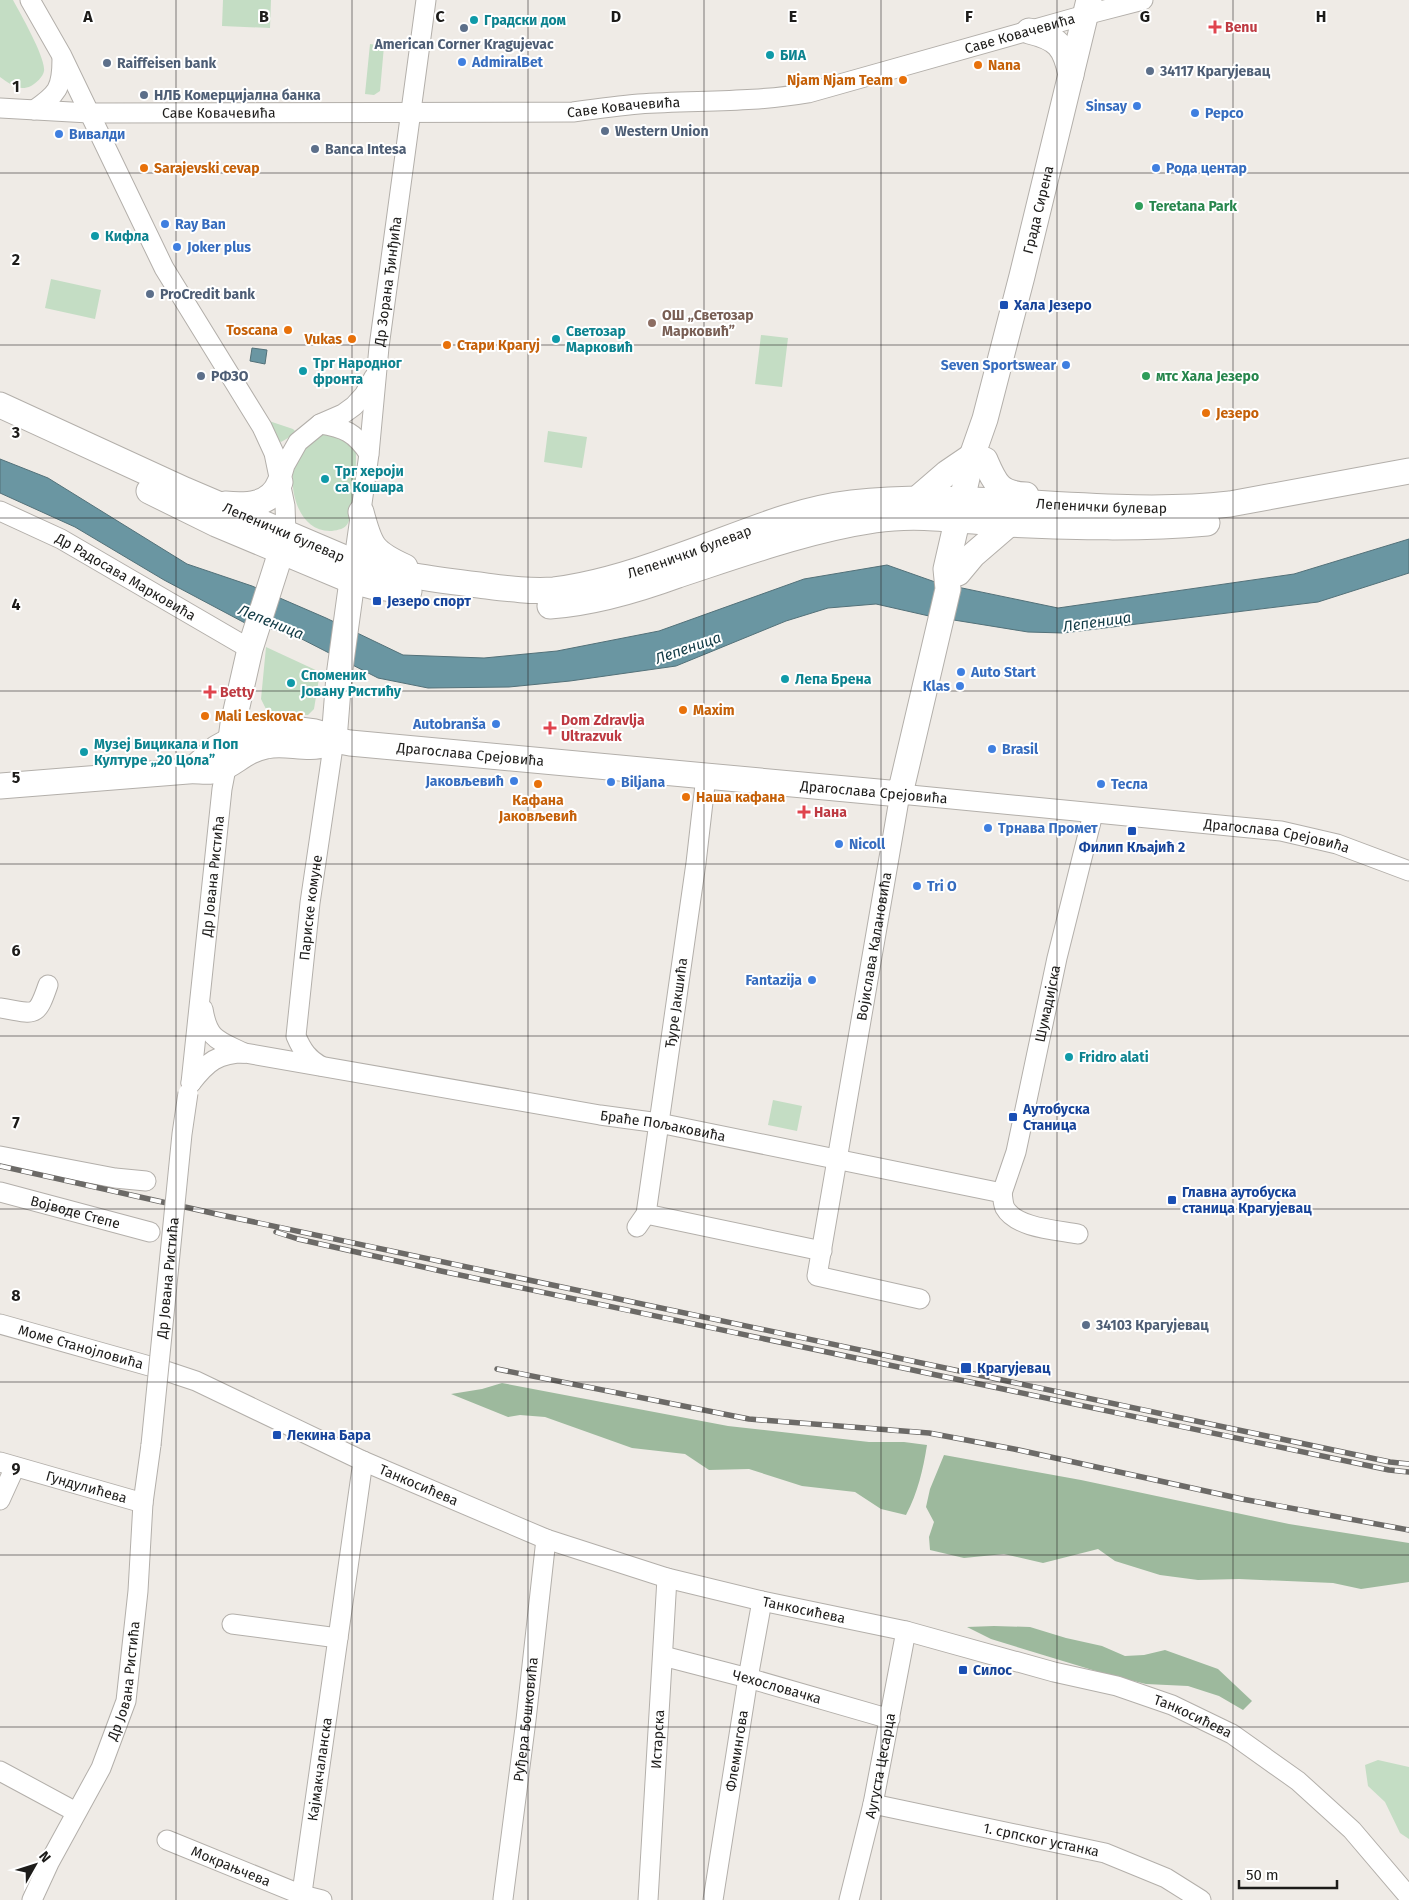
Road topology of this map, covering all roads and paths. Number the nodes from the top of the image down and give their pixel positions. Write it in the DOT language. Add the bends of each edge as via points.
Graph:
graph roads {
  1 [pos="30,0"];
  2 [pos="426,0"];
  3 [pos="1143,0"];
  4 [pos="1087,7"];
  5 [pos="1029,31"];
  6 [pos="62,56"];
  7 [pos="1071,75"];
  8 [pos="0,108"];
  9 [pos="34,110"];
  10 [pos="89,113"];
  11 [pos="409,114"];
  12 [pos="376,374"];
  13 [pos="0,405"];
  14 [pos="0,422"];
  15 [pos="320,424"];
  16 [pos="368,454"];
  17 [pos="979,458"];
  18 [pos="1409,471"];
  19 [pos="280,482"];
  20 [pos="1409,487"];
  21 [pos="918,498"];
  22 [pos="220,504"];
  23 [pos="1057,504"];
  24 [pos="968,510"];
  25 [pos="0,512"];
  26 [pos="361,512"];
  27 [pos="877,520"];
  28 [pos="1009,524"];
  29 [pos="280,553"];
  30 [pos="353,571"];
  31 [pos="951,577"];
  32 [pos="429,579"];
  33 [pos="252,645"];
  34 [pos="238,699"];
  35 [pos="253,728"];
  36 [pos="231,739"];
  37 [pos="334,740"];
  38 [pos="275,744"];
  39 [pos="226,765"];
  40 [pos="192,770"];
  41 [pos="706,776"];
  42 [pos="0,786"];
  43 [pos="900,794"];
  44 [pos="1093,814"];
  45 [pos="1409,871"];
  46 [pos="48,985"];
  47 [pos="201,994"];
  48 [pos="0,1008"];
  49 [pos="296,1036"];
  50 [pos="245,1054"];
  51 [pos="268,1057"];
  52 [pos="322,1066"];
  53 [pos="189,1088"];
  54 [pos="659,1123"];
  55 [pos="0,1156"];
  56 [pos="837,1158"];
  57 [pos="146,1181"];
  58 [pos="0,1192"];
  59 [pos="1002,1193"];
  60 [pos="150,1232"];
  61 [pos="1078,1234"];
  62 [pos="822,1251"];
  63 [pos="920,1299"];
  64 [pos="0,1324"];
  65 [pos="160,1369"];
  66 [pos="363,1461"];
  67 [pos="8,1464"];
  68 [pos="0,1500"];
  69 [pos="143,1503"];
  70 [pos="546,1539"];
  71 [pos="667,1578"];
  72 [pos="762,1601"];
  73 [pos="232,1624"];
  74 [pos="906,1631"];
  75 [pos="338,1638"];
  76 [pos="663,1656"];
  77 [pos="748,1678"];
  78 [pos="890,1719"];
  79 [pos="0,1771"];
  80 [pos="873,1804"];
  81 [pos="76,1812"];
  82 [pos="167,1840"];
  83 [pos="1409,1897"];
  84 [pos="310,1899"];
  85 [pos="503,1899"];
  86 [pos="32,1900"];
  87 [pos="648,1900"];
  88 [pos="713,1900"];
  89 [pos="849,1900"];
  90 [pos="1201,1900"];
  1 -- 6 [label="street"];
  2 -- 11 [label="street, Др Зорана Ђинђића"];
  3 -- 4 [label="street, Саве Ковачевића"];
  4 -- 5 [label="street, Саве Ковачевића"];
  4 -- 7 [label="main road, Града Сирена"];
  5 -- 7 [label="main road" via="1056,40 1064,49"];
  5 -- 11 [label="street, Саве Ковачевића" via="808,93 776,98 639,104 573,112"];
  6 -- 9 [label="street" via="59,85 52,97"];
  6 -- 10 [label="street"];
  7 -- 17 [label="main road, Града Сирена" via="985,419"];
  8 -- 9 [label="street, Саве Ковачевића"];
  9 -- 10 [label="street, Саве Ковачевића"];
  10 -- 11 [label="street, Саве Ковачевића"];
  10 -- 19 [label="street" via="164,268 262,427 274,453"];
  11 -- 12 [label="street, Др Зорана Ђинђића"];
  12 -- 15 [label="street" via="354,406"];
  12 -- 16 [label="street, Др Зорана Ђинђића"];
  13 -- 22 [label="main road, Лепенички булевар"];
  14 -- 29 [label="main road, Лепенички булевар"];
  15 -- 16 [label="street" via="340,427 352,433"];
  15 -- 19 [label="street" via="298,442"];
  16 -- 26 [label="street, Др Зорана Ђинђића"];
  17 -- 21 [label="main road" via="948,473"];
  17 -- 23 [label="main road" via="1005,491"];
  17 -- 24 [label="main road, Града Сирена"];
  18 -- 23 [label="main road, Лепенички булевар" via="1202,507"];
  19 -- 22 [label="main road" via="272,496 262,502 243,506"];
  19 -- 29 [label="street" via="286,513"];
  20 -- 28 [label="main road, Лепенички булевар" via="1219,522 1144,526"];
  21 -- 24 [label="main road, Лепенички булевар"];
  21 -- 32 [label="main road, Лепенички булевар" via="850,503 809,511 758,526 651,566 567,588 530,590"];
  22 -- 29 [label="main road, Лепенички булевар"];
  23 -- 24 [label="main road, Лепенички булевар"];
  24 -- 27 [label="main road, Лепенички булевар"];
  24 -- 28 [label="main road, Лепенички булевар"];
  24 -- 31 [label="main road, Војислава Калановића"];
  25 -- 33 [label="street, Др Радосава Марковића" via="55,536"];
  26 -- 30 [label="street, Др Зорана Ђинђића"];
  26 -- 32 [label="main road" via="367,537 377,552"];
  27 -- 30 [label="main road, Лепенички булевар" via="822,531 652,585 559,606 503,605 371,586"];
  27 -- 31 [label="main road" via="928,531 938,540"];
  28 -- 31 [label="main road"];
  29 -- 30 [label="main road, Лепенички булевар"];
  29 -- 33 [label="main road, Др Јована Ристића"];
  30 -- 32 [label="main road, Лепенички булевар" via="387,572"];
  30 -- 37 [label="main road"];
  31 -- 43 [label="main road, Војислава Калановића"];
  33 -- 34 [label="main road, Др Јована Ристића"];
  34 -- 35 [label="main road"];
  34 -- 36 [label="main road, Др Јована Ристића"];
  35 -- 36 [label="main road, Драгослава Срејовића"];
  35 -- 37 [label="main road, Драгослава Срејовића" via="277,727 315,732"];
  35 -- 38 [label="main road"];
  36 -- 39 [label="street, Др Јована Ристића"];
  36 -- 40 [label="main road, Драгослава Срејовића"];
  37 -- 38 [label="main road, Драгослава Срејовића" via="317,747"];
  37 -- 41 [label="main road, Драгослава Срејовића"];
  37 -- 49 [label="street, Париске комуне" via="310,903"];
  38 -- 39 [label="main road, Драгослава Срејовића" via="251,749"];
  39 -- 40 [label="main road, Драгослава Срејовића" via="206,772"];
  39 -- 47 [label="street, Др Јована Ристића"];
  40 -- 42 [label="main road"];
  41 -- 43 [label="main road, Драгослава Срејовића"];
  41 -- 54 [label="street, Ђуре Јакшића"];
  43 -- 44 [label="street, Драгослава Срејовића"];
  43 -- 56 [label="street, Војислава Калановића"];
  44 -- 45 [label="street, Драгослава Срејовића" via="1289,833 1337,844"];
  44 -- 59 [label="street, Шумадијска" via="1057,958 1016,1152"];
  46 -- 48 [label="street" via="36,1011"];
  47 -- 50 [label="street" via="207,1029 217,1039"];
  47 -- 53 [label="street, Др Јована Ристића"];
  49 -- 51 [label="street" via="283,1050"];
  49 -- 52 [label="street" via="308,1058"];
  50 -- 51 [label="street, Браће Пољаковића"];
  50 -- 53 [label="street" via="225,1055 209,1062"];
  51 -- 52 [label="street, Браће Пољаковића"];
  52 -- 54 [label="street, Браће Пољаковића"];
  53 -- 69 [label="street, Др Јована Ристића, bridge"];
  54 -- 56 [label="street, Браће Пољаковића"];
  54 -- 62 [label="street, Ђуре Јакшића" via="641,1220"];
  55 -- 57 [label="street"];
  56 -- 59 [label="street, Браће Пољаковића"];
  56 -- 62 [label="street, Војислава Калановића"];
  58 -- 60 [label="street, Војводе Степе"];
  59 -- 61 [label="street" via="1005,1207 1022,1223"];
  62 -- 63 [label="street, Војислава Калановића" via="817,1276"];
  64 -- 65 [label="street, Моме Станојловића"];
  65 -- 66 [label="street, Танкосићева" via="219,1391"];
  66 -- 70 [label="street, Танкосићева"];
  66 -- 75 [label="street, Кајмакчаланска"];
  67 -- 68 [label="street"];
  67 -- 69 [label="street, Гундулићева"];
  69 -- 81 [label="street, Др Јована Ристића" via="138,1591 126,1701 101,1768"];
  70 -- 71 [label="street, Танкосићева"];
  70 -- 85 [label="street, Руђера Бошковића"];
  71 -- 72 [label="street, Танкосићева"];
  71 -- 76 [label="street, Истарска"];
  72 -- 74 [label="street, Танкосићева"];
  72 -- 77 [label="street, Флемингова"];
  73 -- 75 [label="street"];
  74 -- 78 [label="street, Аугуста Цесарца"];
  74 -- 83 [label="street, Танкосићева" via="1117,1686 1206,1720 1232,1734 1298,1781 1352,1830"];
  75 -- 84 [label="street, Кајмакчаланска"];
  76 -- 77 [label="street, Чехословачка"];
  76 -- 87 [label="street, Истарска"];
  77 -- 78 [label="street, Чехословачка"];
  77 -- 88 [label="street, Флемингова"];
  78 -- 80 [label="street, Аугуста Цесарца"];
  79 -- 81 [label="street"];
  80 -- 89 [label="street, Аугуста Цесарца"];
  80 -- 90 [label="street, 1. српског устанка" via="1105,1853 1166,1878"];
  81 -- 86 [label="street, Др Јована Ристића"];
  82 -- 84 [label="street, Мокрањчева"];
}
